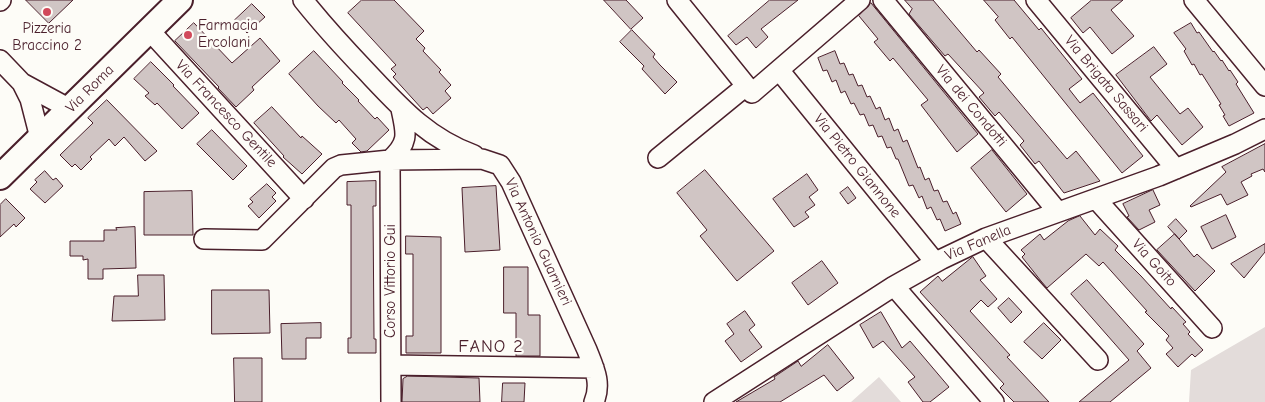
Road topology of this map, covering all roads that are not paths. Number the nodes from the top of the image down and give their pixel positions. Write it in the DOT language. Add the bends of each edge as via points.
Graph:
graph roads {
  1 [pos="180,0"];
  2 [pos="303,0"];
  3 [pos="677,0"];
  4 [pos="860,0"];
  5 [pos="884,0"];
  6 [pos="1036,0"];
  7 [pos="1194,0"];
  8 [pos="149,30"];
  9 [pos="0,60"];
  10 [pos="779,70"];
  11 [pos="1265,86"];
  12 [pos="749,90"];
  13 [pos="26,91"];
  14 [pos="401,108"];
  15 [pos="63,115"];
  16 [pos="1265,129"];
  17 [pos="431,134"];
  18 [pos="407,135"];
  19 [pos="40,138"];
  20 [pos="658,158"];
  21 [pos="429,159"];
  22 [pos="482,159"];
  23 [pos="390,160"];
  24 [pos="1176,169"];
  25 [pos="0,177"];
  26 [pos="304,199"];
  27 [pos="1096,199"];
  28 [pos="1058,212"];
  29 [pos="986,238"];
  30 [pos="204,239"];
  31 [pos="935,262"];
  32 [pos="894,286"];
  33 [pos="1212,328"];
  34 [pos="1098,360"];
  35 [pos="391,365"];
  36 [pos="594,368"];
  37 [pos="391,402"];
  38 [pos="594,402"];
  39 [pos="714,402"];
  40 [pos="994,402"];
  1 -- 8 [label="main road, Via Roma"];
  2 -- 14 [label="street" via="325,28"];
  3 -- 12 [label="street"];
  4 -- 10 [label="street"];
  5 -- 28 [label="street, Via dei Condotti"];
  6 -- 24 [label="street, Via Brigata Sassari"];
  7 -- 11 [label="street"];
  8 -- 15 [label="main road, Via Roma"];
  8 -- 26 [label="street, Via Francesco Gentile"];
  9 -- 13 [label="street"];
  10 -- 12 [label="street"];
  10 -- 31 [label="street, Via Pietro Giannone"];
  12 -- 20 [label="street"];
  13 -- 15 [label="street"];
  13 -- 19 [label="street"];
  14 -- 17 [label="street"];
  14 -- 18 [label="street"];
  15 -- 19 [label="main road, Via Roma"];
  16 -- 24 [label="street, Via Fanella"];
  17 -- 21 [label="street" via="433,148"];
  17 -- 22 [label="street"];
  18 -- 21 [label="street" via="416,149"];
  18 -- 23 [label="street" via="401,151"];
  19 -- 25 [label="main road, Via Roma"];
  21 -- 22 [label="street, Via Antonio Guarnieri"];
  21 -- 23 [label="street, Via Antonio Guarnieri"];
  22 -- 36 [label="street, Via Antonio Guarnieri" via="500,165 508,175"];
  23 -- 26 [label="street, Via Antonio Guarnieri" via="334,168"];
  23 -- 35 [label="street, Corso Vittorio Gui"];
  24 -- 27 [label="street, Via Fanella"];
  26 -- 30 [label="street, Via Antonio Guarnieri" via="262,240"];
  27 -- 28 [label="street, Via Fanella"];
  27 -- 33 [label="street, Via Goito"];
  28 -- 29 [label="street, Via Fanella"];
  29 -- 31 [label="street, Via Fanella"];
  29 -- 34 [label="street"];
  31 -- 32 [label="street, Via Fanella"];
  32 -- 39 [label="street, Via Fanella"];
  32 -- 40 [label="street"];
  35 -- 36 [label="street"];
  35 -- 37 [label="street, Corso Vittorio Gui"];
  36 -- 38 [label="street, Via Antonio Guarnieri" via="598,377"];
}
